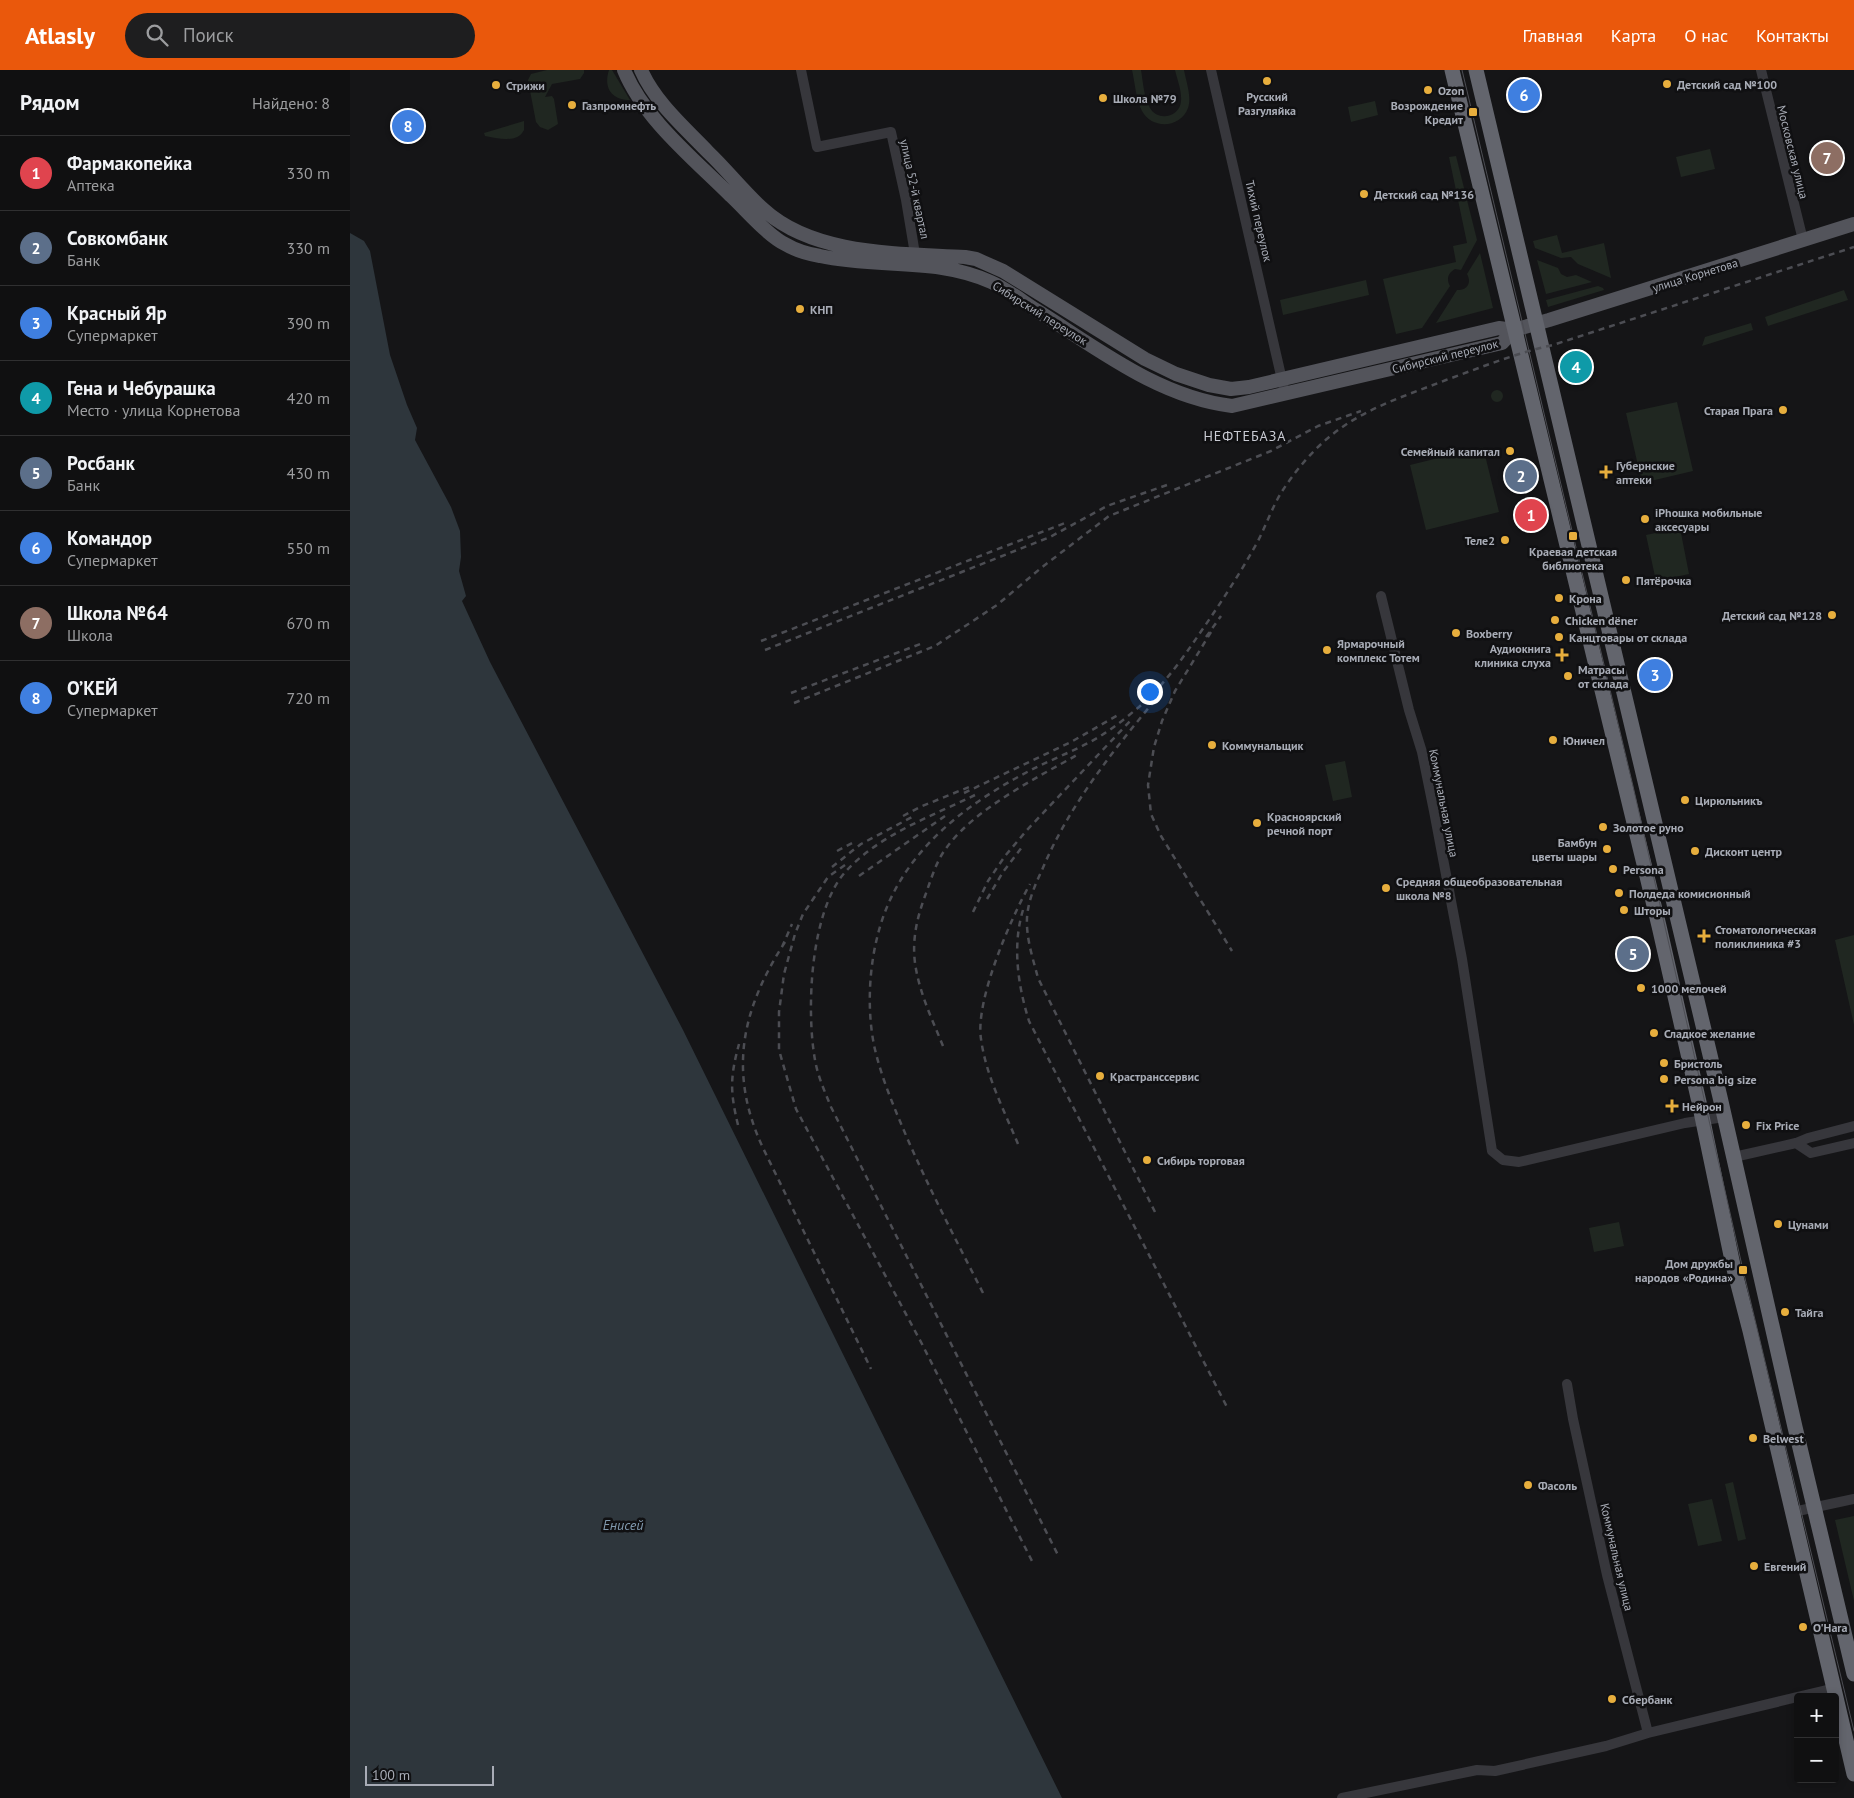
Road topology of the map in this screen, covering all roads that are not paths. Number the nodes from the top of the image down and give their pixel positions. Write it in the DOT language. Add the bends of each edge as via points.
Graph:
graph roads {
  1 [pos="624,70"];
  2 [pos="642,70"];
  3 [pos="801,70"];
  4 [pos="1211,70"];
  5 [pos="1452,70"];
  6 [pos="1476,70"];
  7 [pos="1761,70"];
  8 [pos="656,96"];
  9 [pos="646,106"];
  10 [pos="760,215"];
  11 [pos="1854,224"];
  12 [pos="1803,240"];
  13 [pos="839,245"];
  14 [pos="915,254"];
  15 [pos="838,260"];
  16 [pos="1535,324"];
  17 [pos="1514,330"];
  18 [pos="1282,378"];
  19 [pos="1285,393"];
  20 [pos="1381,596"];
  21 [pos="1724,1117"];
  22 [pos="1702,1120"];
  23 [pos="1854,1126"];
  24 [pos="1796,1143"];
  25 [pos="1854,1143"];
  26 [pos="1734,1157"];
  27 [pos="1567,1384"];
  28 [pos="1854,1499"];
  29 [pos="1814,1508"];
  30 [pos="1793,1512"];
  31 [pos="1854,1674"];
  32 [pos="1835,1688"];
  33 [pos="1648,1733"];
  34 [pos="1854,1774"];
  35 [pos="1342,1798"];
  1 -- 9 [label="main road, Сибирский переулок" via="630,85"];
  2 -- 8 [label="main road, Сибирский переулок"];
  3 -- 14 [label="street, улица 52-й квартал" via="817,147 891,132"];
  4 -- 18 [label="street, Тихий переулок"];
  5 -- 17 [label="highway"];
  6 -- 16 [label="highway"];
  7 -- 12 [label="street, Московская улица"];
  8 -- 9 [label="main road"];
  8 -- 10 [label="main road, Сибирский переулок"];
  9 -- 10 [label="main road, Сибирский переулок" via="665,130"];
  10 -- 13 [label="main road, Сибирский переулок" via="810,238"];
  10 -- 15 [label="main road, Сибирский переулок" via="783,244"];
  11 -- 12 [label="main road, улица Корнетова"];
  12 -- 16 [label="main road, улица Корнетова"];
  13 -- 14 [label="main road, Сибирский переулок"];
  13 -- 15 [label="main road"];
  14 -- 18 [label="main road, Сибирский переулок" via="966,257 1003,271 1144,359 1176,374 1232,389"];
  15 -- 19 [label="main road, Сибирский переулок" via="936,266 994,283 1137,373 1178,394 1232,406"];
  16 -- 17 [label="main road, улица Корнетова"];
  16 -- 21 [label="highway"];
  17 -- 18 [label="main road, Сибирский переулок" via="1499,328"];
  17 -- 19 [label="main road, Сибирский переулок" via="1502,343"];
  17 -- 22 [label="highway" via="1611,726"];
  18 -- 19 [label="street, Тихий переулок"];
  20 -- 22 [label="street, Коммунальная улица" via="1434,811 1465,977 1492,1151 1503,1160 1520,1162"];
  21 -- 22 [label="street"];
  21 -- 26 [label="highway"];
  22 -- 30 [label="highway" via="1733,1265"];
  23 -- 24 [label="street"];
  24 -- 25 [label="street" via="1811,1153"];
  24 -- 26 [label="street"];
  26 -- 29 [label="highway"];
  27 -- 33 [label="street, Коммунальная улица" via="1607,1575"];
  28 -- 29 [label="street"];
  29 -- 30 [label="street"];
  29 -- 31 [label="highway"];
  30 -- 32 [label="highway"];
  32 -- 33 [label="street"];
  32 -- 34 [label="highway"];
  33 -- 35 [label="street" via="1606,1746 1495,1770 1477,1770"];
}
